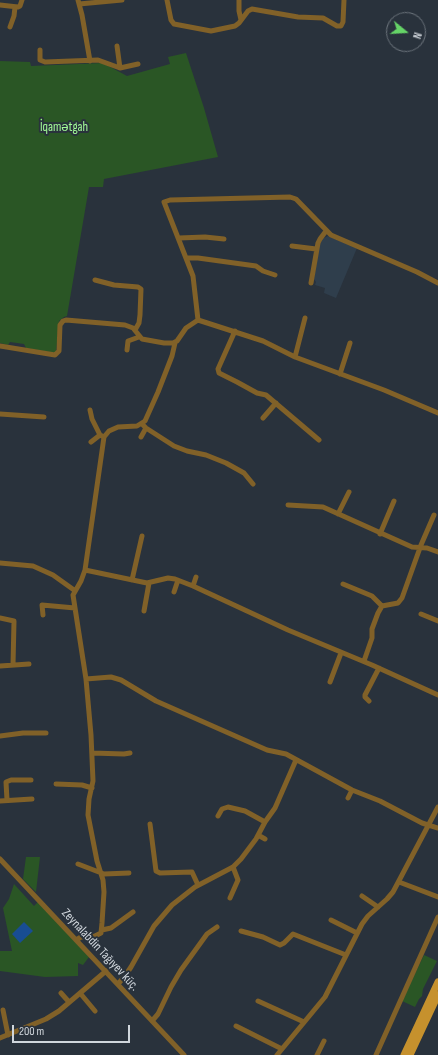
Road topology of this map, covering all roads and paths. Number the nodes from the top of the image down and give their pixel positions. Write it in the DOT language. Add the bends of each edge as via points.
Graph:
graph roads {
  1 [pos="22,0"];
  2 [pos="122,0"];
  3 [pos="167,0"];
  4 [pos="239,0"];
  5 [pos="344,0"];
  6 [pos="78,2"];
  7 [pos="0,5"];
  8 [pos="15,7"];
  9 [pos="241,20"];
  10 [pos="10,27"];
  11 [pos="117,46"];
  12 [pos="40,50"];
  13 [pos="90,61"];
  14 [pos="138,64"];
  15 [pos="120,68"];
  16 [pos="326,231"];
  17 [pos="179,238"];
  18 [pos="224,239"];
  19 [pos="292,246"];
  20 [pos="316,249"];
  21 [pos="187,258"];
  22 [pos="275,275"];
  23 [pos="95,280"];
  24 [pos="438,282"];
  25 [pos="311,283"];
  26 [pos="305,318"];
  27 [pos="198,320"];
  28 [pos="135,330"];
  29 [pos="235,331"];
  30 [pos="139,337"];
  31 [pos="175,343"];
  32 [pos="350,343"];
  33 [pos="0,346"];
  34 [pos="127,350"];
  35 [pos="295,357"];
  36 [pos="340,374"];
  37 [pos="276,403"];
  38 [pos="90,410"];
  39 [pos="0,414"];
  40 [pos="438,414"];
  41 [pos="44,417"];
  42 [pos="263,418"];
  43 [pos="144,426"];
  44 [pos="102,436"];
  45 [pos="141,437"];
  46 [pos="319,440"];
  47 [pos="91,442"];
  48 [pos="252,484"];
  49 [pos="349,492"];
  50 [pos="394,500"];
  51 [pos="288,505"];
  52 [pos="338,514"];
  53 [pos="434,515"];
  54 [pos="380,534"];
  55 [pos="142,536"];
  56 [pos="420,548"];
  57 [pos="438,552"];
  58 [pos="0,563"];
  59 [pos="85,570"];
  60 [pos="196,577"];
  61 [pos="132,580"];
  62 [pos="178,580"];
  63 [pos="149,582"];
  64 [pos="343,584"];
  65 [pos="193,586"];
  66 [pos="74,590"];
  67 [pos="174,592"];
  68 [pos="382,606"];
  69 [pos="74,608"];
  70 [pos="144,611"];
  71 [pos="421,614"];
  72 [pos="43,616"];
  73 [pos="0,618"];
  74 [pos="438,621"];
  75 [pos="342,653"];
  76 [pos="364,662"];
  77 [pos="30,664"];
  78 [pos="13,665"];
  79 [pos="0,666"];
  80 [pos="378,668"];
  81 [pos="86,679"];
  82 [pos="330,682"];
  83 [pos="438,695"];
  84 [pos="369,701"];
  85 [pos="46,733"];
  86 [pos="0,736"];
  87 [pos="92,753"];
  88 [pos="130,753"];
  89 [pos="296,760"];
  90 [pos="31,780"];
  91 [pos="56,784"];
  92 [pos="92,788"];
  93 [pos="352,790"];
  94 [pos="348,798"];
  95 [pos="7,800"];
  96 [pos="32,800"];
  97 [pos="0,801"];
  98 [pos="438,807"];
  99 [pos="218,816"];
  100 [pos="265,822"];
  101 [pos="150,824"];
  102 [pos="429,824"];
  103 [pos="438,828"];
  104 [pos="258,835"];
  105 [pos="265,839"];
  106 [pos="1,862"];
  107 [pos="78,864"];
  108 [pos="232,867"];
  109 [pos="129,873"];
  110 [pos="101,874"];
  111 [pos="399,882"];
  112 [pos="198,885"];
  113 [pos="362,896"];
  114 [pos="438,897"];
  115 [pos="230,898"];
  116 [pos="378,907"];
  117 [pos="133,912"];
  118 [pos="438,917"];
  119 [pos="331,920"];
  120 [pos="217,928"];
  121 [pos="102,930"];
  122 [pos="241,931"];
  123 [pos="357,933"];
  124 [pos="76,940"];
  125 [pos="346,955"];
  126 [pos="106,971"];
  127 [pos="438,982"];
  128 [pos="118,984"];
  129 [pos="61,993"];
  130 [pos="80,993"];
  131 [pos="438,994"];
  132 [pos="258,1001"];
  133 [pos="69,1002"];
  134 [pos="3,1010"];
  135 [pos="95,1011"];
  136 [pos="152,1021"];
  137 [pos="304,1022"];
  138 [pos="236,1026"];
  139 [pos="8,1035"];
  140 [pos="0,1038"];
  141 [pos="324,1041"];
  142 [pos="282,1049"];
  143 [pos="184,1055"];
  144 [pos="277,1055"];
  145 [pos="317,1055"];
  146 [pos="376,1055"];
  147 [pos="404,1055"];
  148 [pos="410,1055"];
  1 -- 8 [label="street" via="20,6"];
  2 -- 6 [label="street"];
  3 -- 9 [label="street" via="171,20 177,25 215,30 235,26"];
  4 -- 9 [label="street"];
  5 -- 9 [label="street" via="341,26 323,18 298,17 255,9 248,11"];
  6 -- 13 [label="street"];
  7 -- 8 [label="street"];
  8 -- 10 [label="street"];
  11 -- 15 [label="street"];
  12 -- 13 [label="street" via="42,62"];
  13 -- 15 [label="street" via="100,60"];
  14 -- 15 [label="street"];
  16 -- 17 [label="street" via="290,197 170,200 164,202"];
  16 -- 20 [label="street"];
  16 -- 24 [label="street"];
  17 -- 18 [label="street"];
  17 -- 21 [label="street"];
  19 -- 20 [label="street"];
  20 -- 25 [label="street"];
  21 -- 22 [label="street" via="256,266 266,273"];
  21 -- 27 [label="street" via="194,282"];
  23 -- 28 [label="street" via="140,288 140,315"];
  26 -- 35 [label="street"];
  27 -- 29 [label="street"];
  27 -- 31 [label="street" via="186,328"];
  28 -- 30 [label="street"];
  28 -- 33 [label="street" via="125,325 66,320 60,325 59,351 55,355"];
  29 -- 35 [label="street"];
  29 -- 37 [label="street" via="218,369 219,373"];
  30 -- 31 [label="street" via="148,341"];
  30 -- 34 [label="street" via="128,341"];
  31 -- 43 [label="street"];
  32 -- 36 [label="street"];
  35 -- 36 [label="street"];
  36 -- 40 [label="street"];
  37 -- 42 [label="street"];
  37 -- 46 [label="street"];
  38 -- 44 [label="street"];
  39 -- 41 [label="street"];
  43 -- 44 [label="street" via="118,427"];
  43 -- 45 [label="street"];
  43 -- 48 [label="street" via="180,449 226,463 244,473"];
  44 -- 47 [label="street"];
  44 -- 59 [label="street"];
  49 -- 52 [label="street"];
  50 -- 54 [label="street"];
  51 -- 52 [label="street" via="320,506"];
  52 -- 54 [label="street"];
  53 -- 56 [label="street"];
  54 -- 56 [label="street"];
  55 -- 61 [label="street"];
  56 -- 57 [label="street"];
  56 -- 68 [label="street" via="402,598 398,603"];
  58 -- 66 [label="street" via="33,566 53,575"];
  59 -- 61 [label="street"];
  59 -- 66 [label="street"];
  60 -- 65 [label="street"];
  61 -- 63 [label="street"];
  62 -- 63 [label="street" via="171,578"];
  62 -- 65 [label="street"];
  62 -- 67 [label="street"];
  63 -- 70 [label="street"];
  64 -- 68 [label="street" via="372,596"];
  65 -- 75 [label="street"];
  66 -- 69 [label="street"];
  68 -- 76 [label="street" via="372,629 372,638"];
  69 -- 72 [label="street" via="42,605"];
  69 -- 81 [label="street"];
  71 -- 74 [label="street"];
  73 -- 78 [label="street" via="14,621"];
  75 -- 76 [label="street"];
  75 -- 82 [label="street"];
  76 -- 80 [label="street"];
  77 -- 78 [label="street"];
  78 -- 79 [label="street"];
  80 -- 83 [label="street"];
  80 -- 84 [label="street" via="365,695"];
  81 -- 87 [label="street"];
  81 -- 89 [label="street" via="111,677 121,680 156,701 267,750 284,753"];
  85 -- 86 [label="street"];
  87 -- 88 [label="street"];
  87 -- 92 [label="street"];
  89 -- 93 [label="street"];
  89 -- 100 [label="street" via="275,808"];
  90 -- 95 [label="street" via="6,782"];
  91 -- 92 [label="street"];
  92 -- 110 [label="street" via="88,815"];
  93 -- 94 [label="street"];
  93 -- 102 [label="street"];
  95 -- 96 [label="street"];
  95 -- 97 [label="street"];
  98 -- 102 [label="street"];
  99 -- 100 [label="street" via="222,809 228,807 245,811"];
  100 -- 104 [label="street"];
  101 -- 112 [label="street" via="156,870 160,873 190,872"];
  102 -- 103 [label="street"];
  102 -- 111 [label="street"];
  104 -- 105 [label="street"];
  104 -- 108 [label="street"];
  106 -- 124 [label="street, Zeynalabdin Tağıyev küç."];
  107 -- 110 [label="street"];
  108 -- 112 [label="street"];
  108 -- 115 [label="street" via="238,880"];
  109 -- 110 [label="street"];
  110 -- 121 [label="street" via="104,892"];
  111 -- 114 [label="street"];
  111 -- 116 [label="street" via="391,896"];
  112 -- 128 [label="street" via="177,900 159,919"];
  113 -- 116 [label="street"];
  116 -- 123 [label="street" via="368,916"];
  117 -- 121 [label="street" via="112,928"];
  118 -- 146 [label="street"];
  119 -- 123 [label="street"];
  120 -- 136 [label="street" via="207,934 181,970"];
  121 -- 124 [label="street" via="97,935 83,936"];
  122 -- 125 [label="street" via="280,945 291,935 296,935"];
  123 -- 125 [label="street"];
  124 -- 126 [label="street, Zeynalabdin Tağıyev küç."];
  125 -- 137 [label="street" via="325,997"];
  126 -- 128 [label="street, Zeynalabdin Tağıyev küç."];
  126 -- 130 [label="street"];
  127 -- 147 [label="main road"];
  128 -- 136 [label="street, Zeynalabdin Tağıyev küç."];
  129 -- 133 [label="street"];
  130 -- 133 [label="street"];
  130 -- 135 [label="street"];
  131 -- 148 [label="main road"];
  132 -- 137 [label="street"];
  133 -- 139 [label="street" via="46,1019"];
  134 -- 139 [label="street"];
  136 -- 143 [label="street, Zeynalabdin Tağıyev küç."];
  137 -- 142 [label="street"];
  138 -- 142 [label="street"];
  139 -- 140 [label="street"];
  141 -- 145 [label="street"];
  142 -- 144 [label="street"];
}
